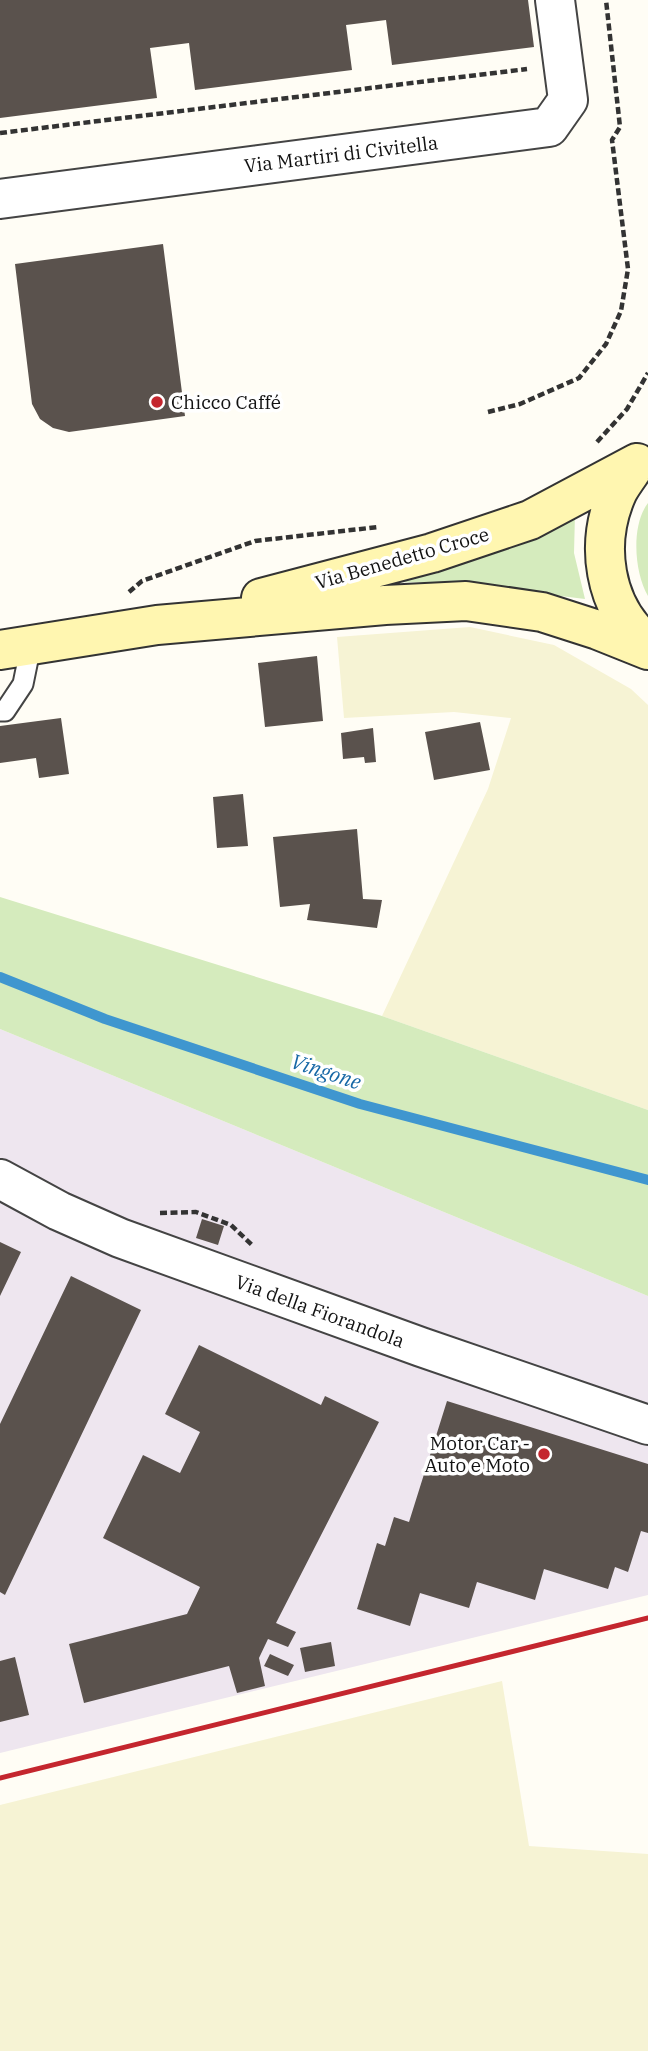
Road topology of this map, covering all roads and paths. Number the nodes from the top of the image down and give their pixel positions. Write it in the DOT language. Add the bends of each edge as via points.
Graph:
graph roads {
  1 [pos="555,0"];
  2 [pos="606,0"];
  3 [pos="533,68"];
  4 [pos="0,133"];
  5 [pos="0,199"];
  6 [pos="648,373"];
  7 [pos="488,412"];
  8 [pos="596,443"];
  9 [pos="643,458"];
  10 [pos="379,527"];
  11 [pos="127,594"];
  12 [pos="157,625"];
  13 [pos="648,644"];
  14 [pos="15,648"];
  15 [pos="648,650"];
  16 [pos="0,711"];
  17 [pos="0,1179"];
  18 [pos="147,1213"];
  19 [pos="262,1254"];
  20 [pos="648,1425"];
  1 -- 5 [label="street, Via Martiri di Civitella" via="568,100 549,127"];
  2 -- 7 [label="path" via="620,127 612,140 628,269 621,311 606,344 579,378 520,404"];
  3 -- 4 [label="path"];
  6 -- 8 [label="path" via="627,409"];
  9 -- 12 [label="main road, Via Benedetto Croce" via="530,520 432,553"];
  9 -- 13 [label="main road, Via Benedetto Croce" via="619,489 604,546 606,575 618,607"];
  10 -- 11 [label="path" via="255,541 142,581"];
  12 -- 14 [label="main road, Via Benedetto Croce"];
  12 -- 15 [label="main road, Via Benedetto Croce" via="466,601 542,612"];
  14 -- 16 [label="lane" via="23,684 5,711"];
  17 -- 20 [label="street, Via della Fiorandola" via="120,1238"];
  18 -- 19 [label="path" via="196,1212 232,1225"];
}
